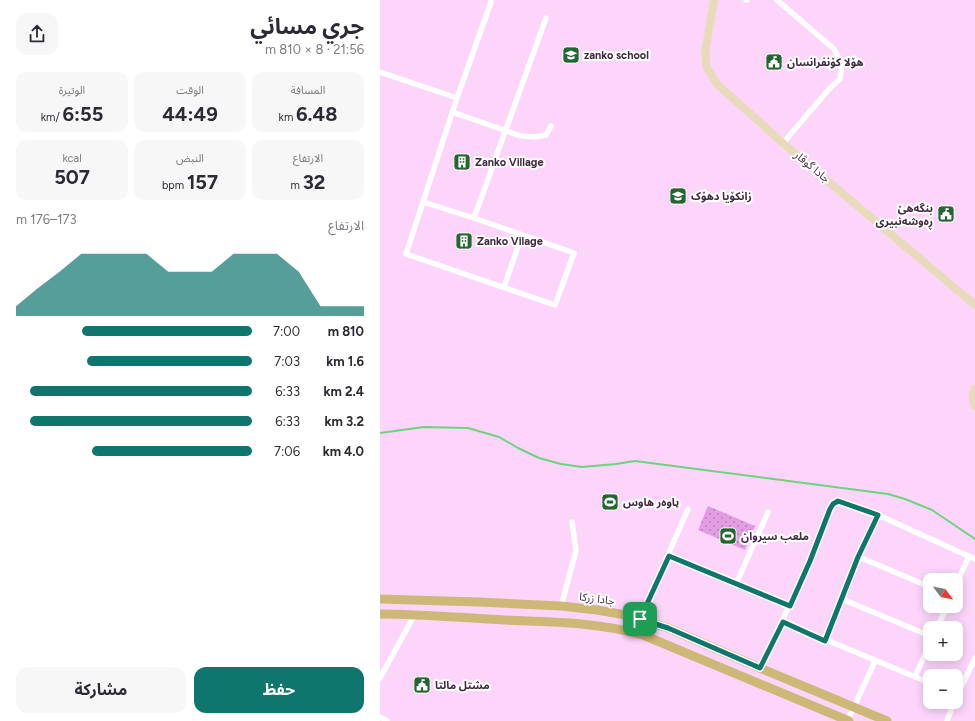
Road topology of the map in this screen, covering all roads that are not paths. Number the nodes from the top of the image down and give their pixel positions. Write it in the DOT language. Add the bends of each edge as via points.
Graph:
graph roads {
  1 [pos="714,0"];
  2 [pos="777,0"];
  3 [pos="491,2"];
  4 [pos="546,18"];
  5 [pos="380,72"];
  6 [pos="457,98"];
  7 [pos="452,112"];
  8 [pos="551,126"];
  9 [pos="505,131"];
  10 [pos="785,145"];
  11 [pos="423,202"];
  12 [pos="474,218"];
  13 [pos="522,235"];
  14 [pos="504,287"];
  15 [pos="975,305"];
  16 [pos="975,389"];
  17 [pos="975,406"];
  18 [pos="688,509"];
  19 [pos="768,512"];
  20 [pos="878,515"];
  21 [pos="572,522"];
  22 [pos="669,556"];
  23 [pos="969,556"];
  24 [pos="858,557"];
  25 [pos="975,559"];
  26 [pos="961,573"];
  27 [pos="736,584"];
  28 [pos="923,584"];
  29 [pos="380,599"];
  30 [pos="842,599"];
  31 [pos="561,606"];
  32 [pos="790,606"];
  33 [pos="380,614"];
  34 [pos="415,614"];
  35 [pos="640,619"];
  36 [pos="783,622"];
  37 [pos="923,633"];
  38 [pos="825,641"];
  39 [pos="923,659"];
  40 [pos="975,659"];
  41 [pos="875,661"];
  42 [pos="760,668"];
  43 [pos="915,677"];
  44 [pos="380,678"];
  45 [pos="923,680"];
  46 [pos="963,682"];
  47 [pos="854,707"];
  48 [pos="951,709"];
  49 [pos="380,716"];
  50 [pos="387,721"];
  51 [pos="848,721"];
  52 [pos="887,721"];
  53 [pos="947,721"];
  1 -- 10 [label="street, جادا گوڤار" via="705,53 712,77 738,104"];
  2 -- 10 [label="street" via="834,49 842,64 840,79 784,142"];
  3 -- 6 [label="street"];
  4 -- 9 [label="street"];
  5 -- 6 [label="street"];
  6 -- 7 [label="street"];
  7 -- 9 [label="street"];
  7 -- 11 [label="street"];
  8 -- 9 [label="street" via="546,135 535,137"];
  9 -- 12 [label="street"];
  10 -- 15 [label="street, جادا گوڤار"];
  11 -- 12 [label="street"];
  11 -- 14 [label="street" via="406,254"];
  12 -- 13 [label="street"];
  13 -- 14 [label="street"];
  13 -- 14 [label="street" via="574,253 555,305"];
  16 -- 17 [label="street"];
  18 -- 22 [label="street"];
  19 -- 27 [label="street"];
  20 -- 23 [label="street"];
  20 -- 24 [label="street"];
  20 -- 32 [label="street" via="838,501 833,504"];
  21 -- 31 [label="street" via="576,552"];
  22 -- 27 [label="street"];
  22 -- 35 [label="street"];
  23 -- 25 [label="street"];
  23 -- 26 [label="street"];
  24 -- 28 [label="street"];
  24 -- 30 [label="street"];
  27 -- 32 [label="street"];
  29 -- 31 [label="main road, جادا زرکا"];
  30 -- 37 [label="street"];
  30 -- 38 [label="street"];
  31 -- 35 [label="main road, جادا زرکا"];
  32 -- 36 [label="street"];
  33 -- 34 [label="main road"];
  34 -- 44 [label="street"];
  34 -- 51 [label="main road" via="579,623 620,629 643,635"];
  35 -- 42 [label="main road, جادا زرکا" via="668,628"];
  36 -- 38 [label="street"];
  36 -- 42 [label="street"];
  38 -- 41 [label="street"];
  39 -- 43 [label="street"];
  40 -- 46 [label="street"];
  41 -- 43 [label="street"];
  41 -- 47 [label="street"];
  42 -- 47 [label="main road, جادا زرکا"];
  43 -- 45 [label="street"];
  47 -- 51 [label="street"];
  47 -- 52 [label="main road, جادا زرکا"];
  48 -- 53 [label="street"];
  49 -- 50 [label="street"];
}
